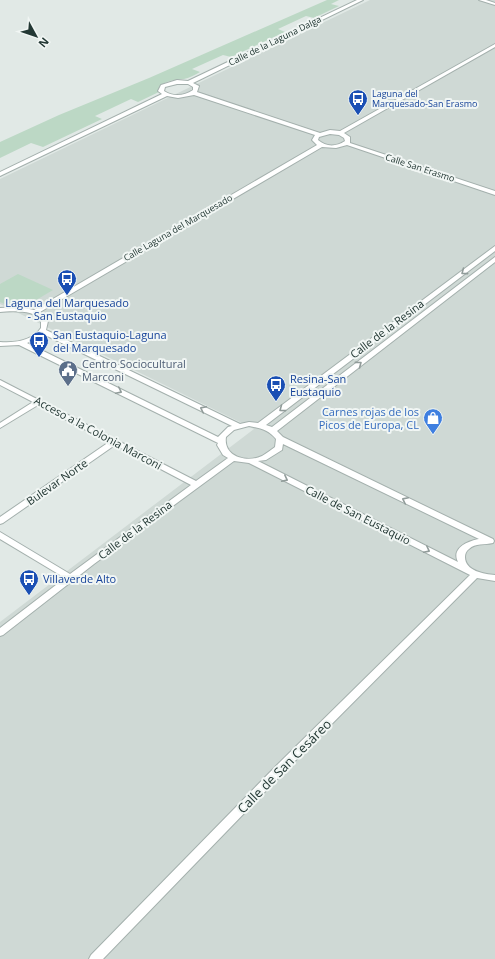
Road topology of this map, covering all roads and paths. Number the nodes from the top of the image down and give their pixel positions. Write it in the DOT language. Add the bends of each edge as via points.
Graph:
graph roads {
  1 [pos="361,0"];
  2 [pos="481,0"];
  3 [pos="495,4"];
  4 [pos="495,45"];
  5 [pos="189,82"];
  6 [pos="194,93"];
  7 [pos="167,94"];
  8 [pos="341,133"];
  9 [pos="319,135"];
  10 [pos="346,143"];
  11 [pos="321,145"];
  12 [pos="0,174"];
  13 [pos="495,193"];
  14 [pos="495,248"];
  15 [pos="495,259"];
  16 [pos="0,310"];
  17 [pos="35,312"];
  18 [pos="42,331"];
  19 [pos="21,343"];
  20 [pos="0,344"];
  21 [pos="12,344"];
  22 [pos="0,352"];
  23 [pos="0,382"];
  24 [pos="38,402"];
  25 [pos="261,425"];
  26 [pos="0,426"];
  27 [pos="238,426"];
  28 [pos="273,430"];
  29 [pos="280,439"];
  30 [pos="220,441"];
  31 [pos="114,442"];
  32 [pos="232,458"];
  33 [pos="251,461"];
  34 [pos="196,484"];
  35 [pos="0,521"];
  36 [pos="0,535"];
  37 [pos="493,542"];
  38 [pos="470,572"];
  39 [pos="71,578"];
  40 [pos="485,578"];
  41 [pos="495,578"];
  42 [pos="495,583"];
  43 [pos="0,633"];
  44 [pos="95,959"];
  1 -- 5 [label="street, Calle de la Laguna Dalga"];
  2 -- 3 [label="street"];
  4 -- 8 [label="street"];
  5 -- 6 [label="street" via="197,88"];
  5 -- 7 [label="street" via="166,84 161,88 163,93"];
  6 -- 7 [label="street" via="178,96"];
  6 -- 9 [label="street"];
  7 -- 12 [label="street"];
  8 -- 9 [label="street"];
  8 -- 10 [label="street" via="348,139"];
  9 -- 11 [label="street" via="315,140"];
  10 -- 11 [label="street" via="336,146"];
  10 -- 13 [label="street, Calle San Erasmo"];
  11 -- 17 [label="street, Calle Laguna del Marquesado"];
  14 -- 25 [label="street, Calle de la Resina, one-way"];
  28 -- 15 [label="street, Calle de la Resina, one-way"];
  16 -- 17 [label="street" via="14,308"];
  17 -- 18 [label="street" via="44,321"];
  18 -- 19 [label="street"];
  27 -- 18 [label="street, one-way"];
  19 -- 21 [label="street"];
  19 -- 30 [label="street, one-way"];
  20 -- 21 [label="street"];
  21 -- 22 [label="street"];
  23 -- 24 [label="street, Acceso a la Colonia Marconi"];
  24 -- 26 [label="street"];
  24 -- 31 [label="street, Acceso a la Colonia Marconi"];
  25 -- 27 [label="street"];
  25 -- 28 [label="street"];
  27 -- 30 [label="street" via="230,429"];
  28 -- 29 [label="street"];
  29 -- 33 [label="street" via="279,448 272,455"];
  37 -- 29 [label="street, one-way"];
  30 -- 32 [label="street" via="225,453"];
  31 -- 34 [label="street, Acceso a la Colonia Marconi"];
  31 -- 35 [label="street, Bulevar Norte"];
  32 -- 33 [label="street"];
  32 -- 34 [label="street, Calle de la Resina"];
  33 -- 38 [label="street, Calle de San Eustaquio, one-way"];
  34 -- 39 [label="street, Calle de la Resina"];
  36 -- 39 [label="street"];
  37 -- 38 [label="street" via="480,541 463,549 460,555 461,563"];
  38 -- 40 [label="street, Calle de San Eustaquio"];
  38 -- 44 [label="street, Calle de San Cesáreo"];
  39 -- 43 [label="street, Calle de la Resina"];
  40 -- 41 [label="street"];
  40 -- 42 [label="street"];
}
